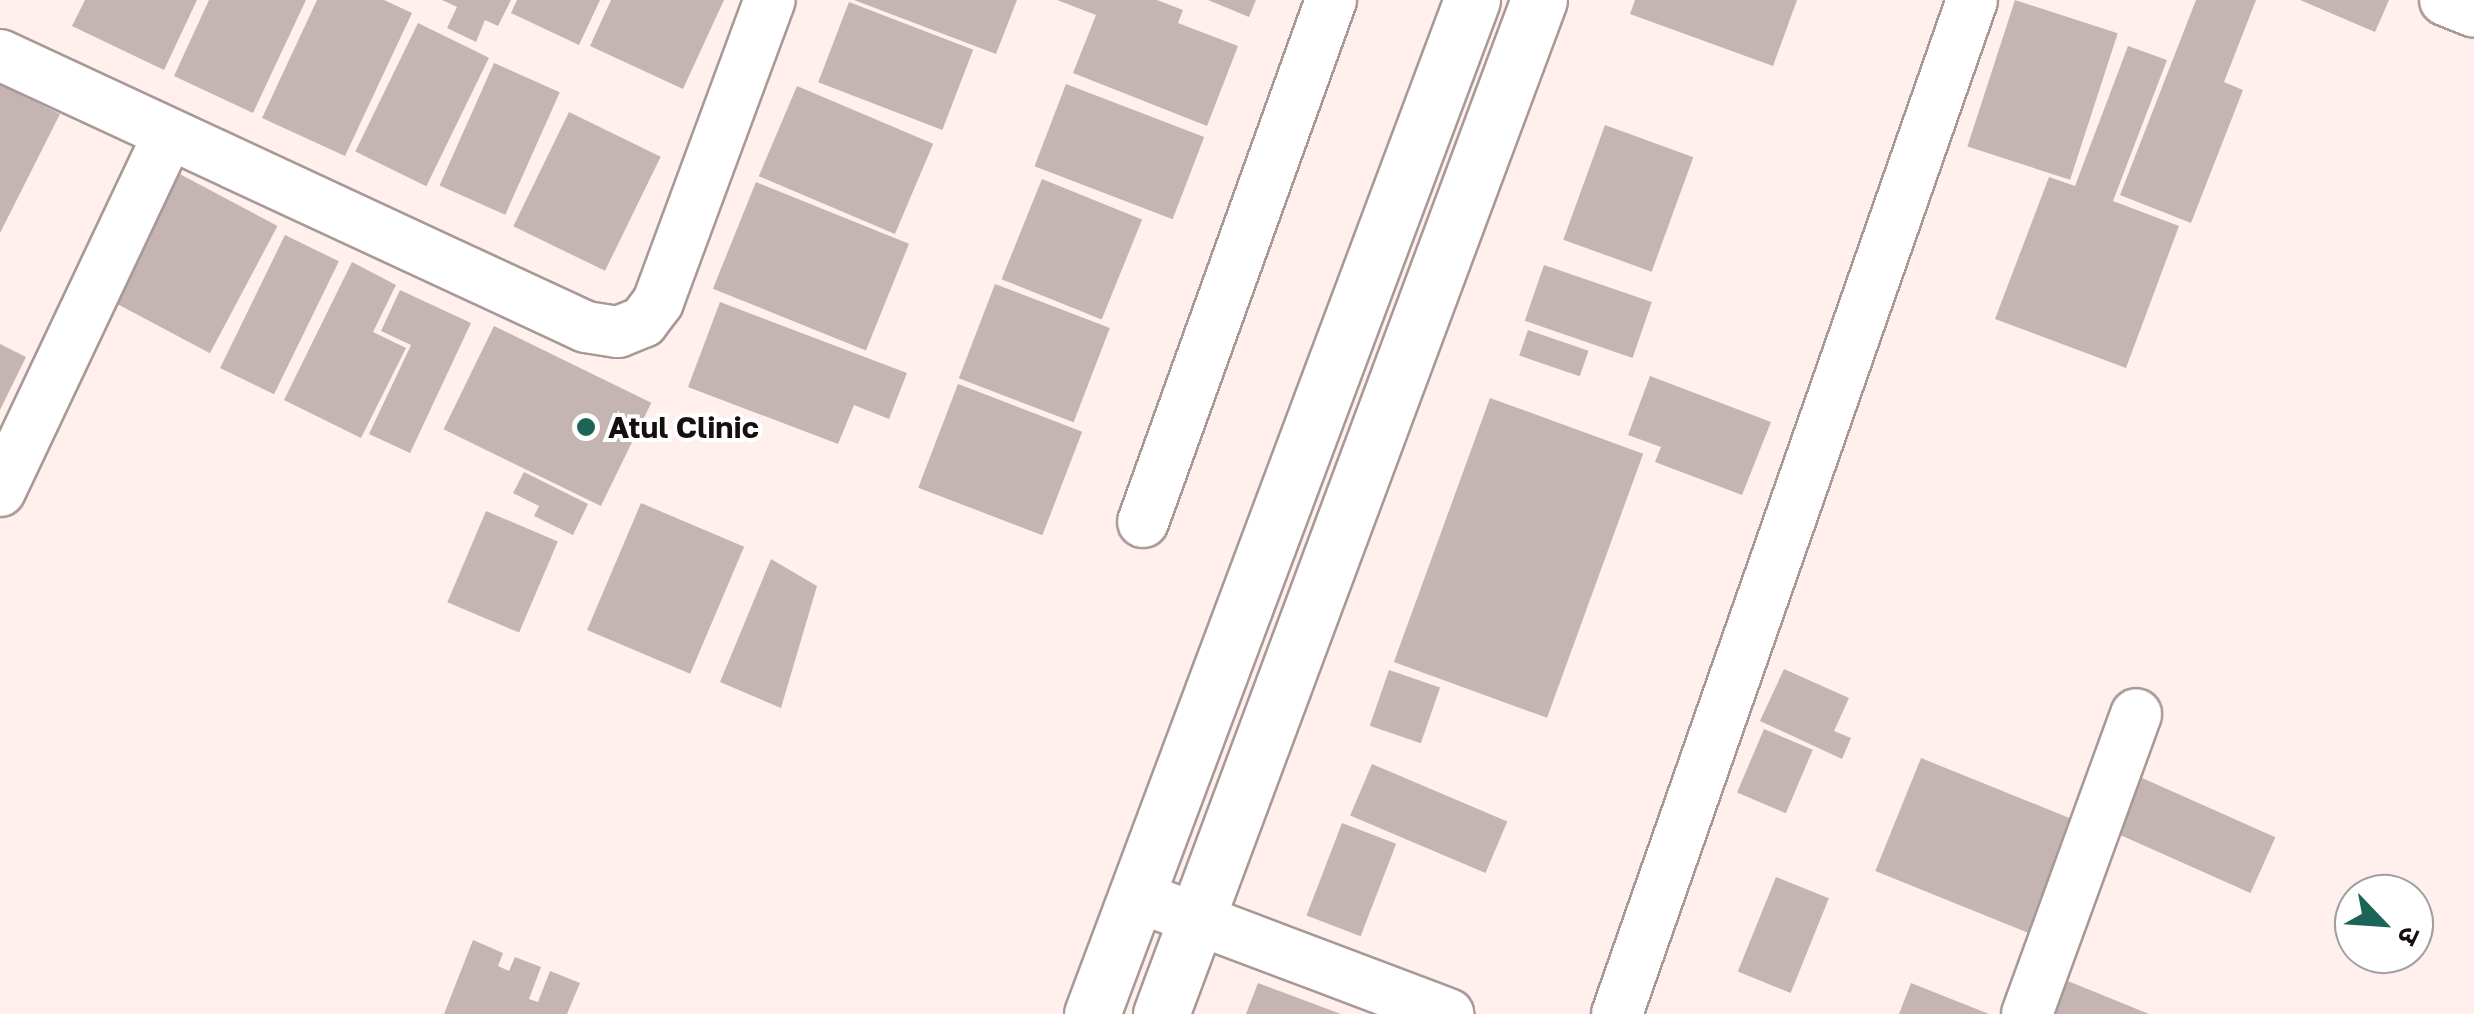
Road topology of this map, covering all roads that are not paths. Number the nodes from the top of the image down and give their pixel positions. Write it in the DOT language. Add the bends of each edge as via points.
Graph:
graph roads {
  1 [pos="770,0"];
  2 [pos="1331,0"];
  3 [pos="1472,0"];
  4 [pos="1540,0"];
  5 [pos="1972,0"];
  6 [pos="2446,0"];
  7 [pos="2474,12"];
  8 [pos="0,55"];
  9 [pos="168,136"];
  10 [pos="1,486"];
  11 [pos="1143,522"];
  12 [pos="2136,714"];
  13 [pos="1136,896"];
  14 [pos="1197,919"];
  15 [pos="1092,1014"];
  16 [pos="1162,1014"];
  17 [pos="1448,1014"];
  18 [pos="1617,1014"];
  19 [pos="2027,1014"];
  1 -- 9 [label="street" via="658,302 643,322 618,332 586,327"];
  2 -- 11 [label="street"];
  3 -- 13 [label="main road"];
  4 -- 14 [label="main road"];
  5 -- 18 [label="street"];
  6 -- 7 [label="street"];
  8 -- 9 [label="street"];
  9 -- 10 [label="street"];
  12 -- 19 [label="street"];
  13 -- 14 [label="street"];
  13 -- 15 [label="main road"];
  14 -- 16 [label="main road"];
  14 -- 17 [label="street"];
}
